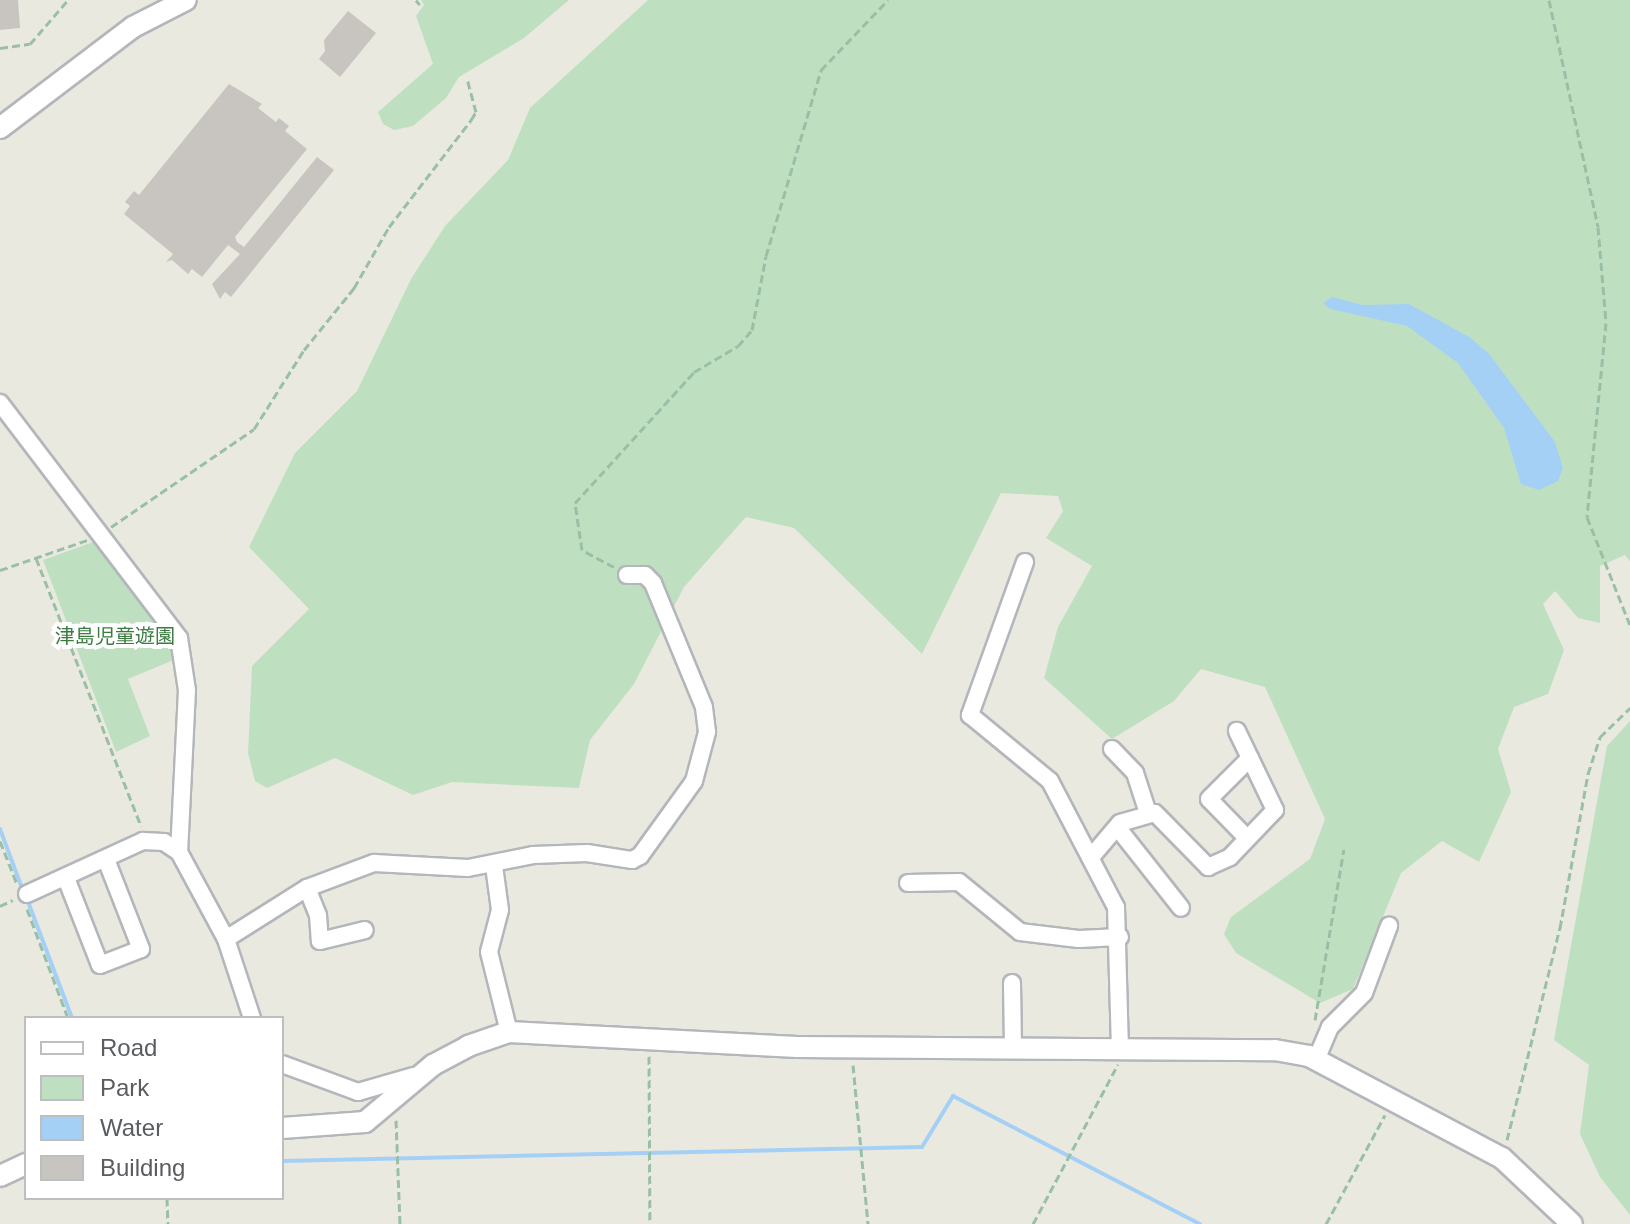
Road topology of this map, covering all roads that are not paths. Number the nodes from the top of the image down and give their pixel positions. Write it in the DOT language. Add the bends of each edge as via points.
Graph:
graph roads {
  1 [pos="186,0"];
  2 [pos="0,128"];
  3 [pos="0,403"];
  4 [pos="1025,562"];
  5 [pos="627,575"];
  6 [pos="1237,731"];
  7 [pos="1112,749"];
  8 [pos="1250,758"];
  9 [pos="1148,813"];
  10 [pos="1117,827"];
  11 [pos="1247,838"];
  12 [pos="179,852"];
  13 [pos="1092,856"];
  14 [pos="106,859"];
  15 [pos="494,866"];
  16 [pos="66,878"];
  17 [pos="908,883"];
  18 [pos="307,888"];
  19 [pos="24,895"];
  20 [pos="1181,908"];
  21 [pos="1389,926"];
  22 [pos="365,930"];
  23 [pos="1120,937"];
  24 [pos="226,939"];
  25 [pos="1012,983"];
  26 [pos="251,1016"];
  27 [pos="509,1032"];
  28 [pos="1124,1047"];
  29 [pos="1013,1048"];
  30 [pos="1316,1060"];
  31 [pos="284,1065"];
  32 [pos="425,1071"];
  33 [pos="284,1128"];
  34 [pos="24,1165"];
  35 [pos="0,1176"];
  36 [pos="1572,1224"];
  1 -- 2 [label="street" via="133,27"];
  3 -- 12 [label="street" via="185,653"];
  4 -- 13 [label="street" via="970,715 1050,781"];
  5 -- 15 [label="street" via="645,575 653,583 704,707 707,732 694,781 632,860 587,853 533,855"];
  6 -- 8 [label="street"];
  7 -- 9 [label="street" via="1135,773"];
  8 -- 11 [label="street" via="1275,810"];
  8 -- 11 [label="street" via="1209,799"];
  9 -- 10 [label="street"];
  9 -- 11 [label="street" via="1164,817 1208,867 1230,857"];
  10 -- 13 [label="street"];
  10 -- 20 [label="street"];
  12 -- 14 [label="street" via="164,842 147,841"];
  12 -- 24 [label="street"];
  13 -- 23 [label="street" via="1116,907"];
  14 -- 16 [label="street"];
  14 -- 16 [label="street" via="141,949 100,965"];
  15 -- 18 [label="street" via="374,863"];
  15 -- 27 [label="street" via="500,910 489,952"];
  16 -- 19 [label="street"];
  17 -- 23 [label="street" via="959,882 1020,932 1079,939"];
  18 -- 22 [label="street" via="318,915 320,941"];
  18 -- 24 [label="street"];
  21 -- 30 [label="street" via="1364,993 1330,1027"];
  23 -- 28 [label="street"];
  24 -- 26 [label="street"];
  25 -- 29 [label="street"];
  27 -- 29 [label="street" via="852,1048"];
  27 -- 32 [label="street" via="468,1046"];
  28 -- 29 [label="street"];
  28 -- 30 [label="street" via="1275,1050"];
  30 -- 36 [label="street" via="1502,1158"];
  31 -- 32 [label="street" via="358,1092"];
  32 -- 33 [label="street" via="365,1122"];
  34 -- 35 [label="street"];
}
